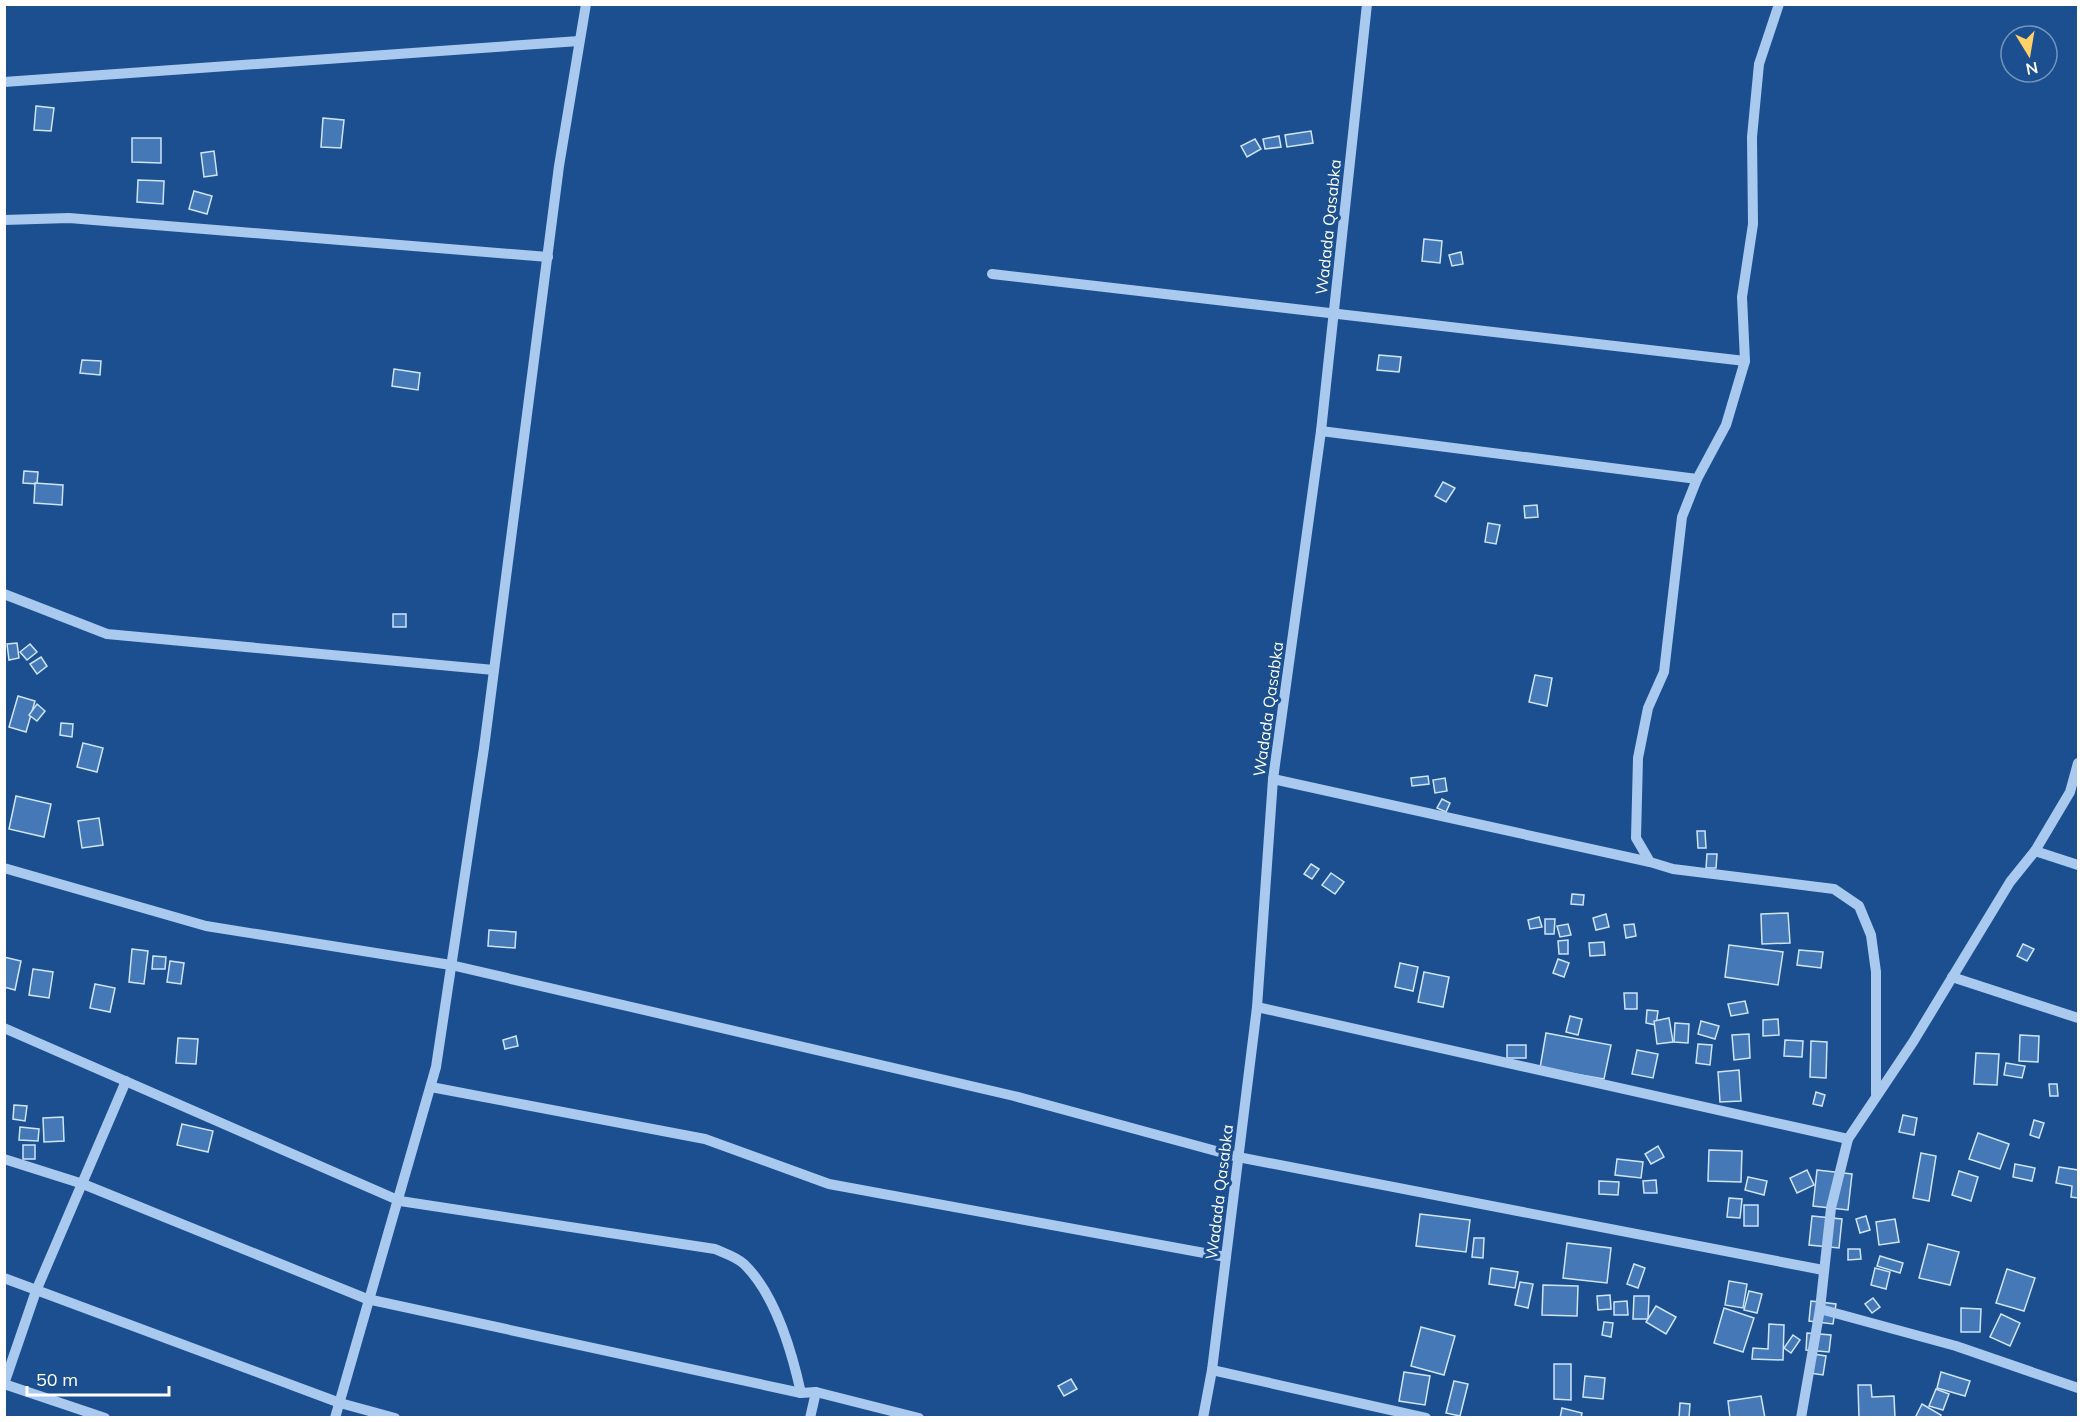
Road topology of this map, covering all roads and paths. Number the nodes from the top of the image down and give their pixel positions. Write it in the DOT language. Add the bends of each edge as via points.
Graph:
graph roads {
  1 [pos="586,4"];
  2 [pos="1368,4"];
  3 [pos="1779,4"];
  4 [pos="579,41"];
  5 [pos="4,82"];
  6 [pos="4,220"];
  7 [pos="548,257"];
  8 [pos="992,274"];
  9 [pos="1334,314"];
  10 [pos="1745,361"];
  11 [pos="1321,431"];
  12 [pos="1697,479"];
  13 [pos="4,594"];
  14 [pos="494,670"];
  15 [pos="2079,763"];
  16 [pos="1273,779"];
  17 [pos="2035,851"];
  18 [pos="1650,862"];
  19 [pos="2079,865"];
  20 [pos="4,868"];
  21 [pos="451,965"];
  22 [pos="1952,977"];
  23 [pos="1257,1007"];
  24 [pos="2079,1018"];
  25 [pos="4,1028"];
  26 [pos="126,1081"];
  27 [pos="431,1087"];
  28 [pos="1876,1094"];
  29 [pos="1848,1139"];
  30 [pos="1238,1157"];
  31 [pos="4,1159"];
  32 [pos="83,1184"];
  33 [pos="400,1201"];
  34 [pos="1226,1257"];
  35 [pos="1823,1270"];
  36 [pos="4,1278"];
  37 [pos="36,1291"];
  38 [pos="368,1299"];
  39 [pos="1820,1309"];
  40 [pos="1212,1370"];
  41 [pos="4,1384"];
  42 [pos="2079,1388"];
  43 [pos="816,1392"];
  44 [pos="801,1393"];
  45 [pos="340,1403"];
  46 [pos="105,1418"];
  47 [pos="335,1418"];
  48 [pos="395,1418"];
  49 [pos="810,1418"];
  50 [pos="919,1418"];
  51 [pos="1203,1418"];
  52 [pos="1426,1418"];
  53 [pos="1801,1418"];
  1 -- 4 [label="street"];
  2 -- 9 [label="street, Wadada Qasabka"];
  3 -- 10 [label="street" via="1759,64 1752,137 1753,224 1742,297"];
  4 -- 5 [label="street"];
  4 -- 7 [label="street"];
  6 -- 7 [label="street" via="69,218"];
  7 -- 14 [label="street"];
  8 -- 9 [label="street"];
  9 -- 10 [label="street"];
  9 -- 11 [label="street, Wadada Qasabka"];
  10 -- 12 [label="street" via="1726,425"];
  11 -- 12 [label="street"];
  11 -- 16 [label="street, Wadada Qasabka"];
  12 -- 18 [label="street" via="1682,517 1664,672 1648,708 1638,758 1636,838"];
  13 -- 14 [label="street" via="107,634"];
  14 -- 21 [label="street"];
  15 -- 17 [label="street" via="2070,792"];
  16 -- 18 [label="street"];
  16 -- 23 [label="street, Wadada Qasabka"];
  17 -- 19 [label="street"];
  17 -- 22 [label="street" via="2010,882"];
  18 -- 28 [label="street" via="1674,869 1834,889 1859,906 1871,935 1876,972"];
  20 -- 21 [label="street" via="206,926"];
  21 -- 27 [label="street"];
  21 -- 30 [label="street" via="1014,1096"];
  22 -- 24 [label="street"];
  22 -- 28 [label="street"];
  23 -- 29 [label="street"];
  23 -- 30 [label="street, Wadada Qasabka"];
  25 -- 26 [label="street"];
  26 -- 32 [label="street"];
  26 -- 33 [label="street"];
  27 -- 33 [label="street"];
  27 -- 34 [label="street" via="705,1139 829,1185"];
  28 -- 29 [label="street"];
  29 -- 35 [label="street" via="1831,1208"];
  30 -- 34 [label="street, Wadada Qasabka"];
  30 -- 35 [label="street"];
  31 -- 32 [label="street"];
  32 -- 37 [label="street"];
  32 -- 38 [label="street"];
  33 -- 38 [label="street"];
  33 -- 44 [label="street" via="715,1249 743,1263 759,1284 778,1319"];
  34 -- 40 [label="street, Wadada Qasabka"];
  35 -- 39 [label="street"];
  36 -- 37 [label="street"];
  37 -- 41 [label="street"];
  37 -- 45 [label="street"];
  38 -- 44 [label="street"];
  38 -- 45 [label="street"];
  39 -- 42 [label="street" via="1956,1346"];
  39 -- 53 [label="street"];
  40 -- 51 [label="street, Wadada Qasabka"];
  40 -- 52 [label="street"];
  41 -- 46 [label="street"];
  43 -- 44 [label="street"];
  43 -- 49 [label="street"];
  43 -- 50 [label="street"];
  45 -- 47 [label="street"];
  45 -- 48 [label="street"];
}
